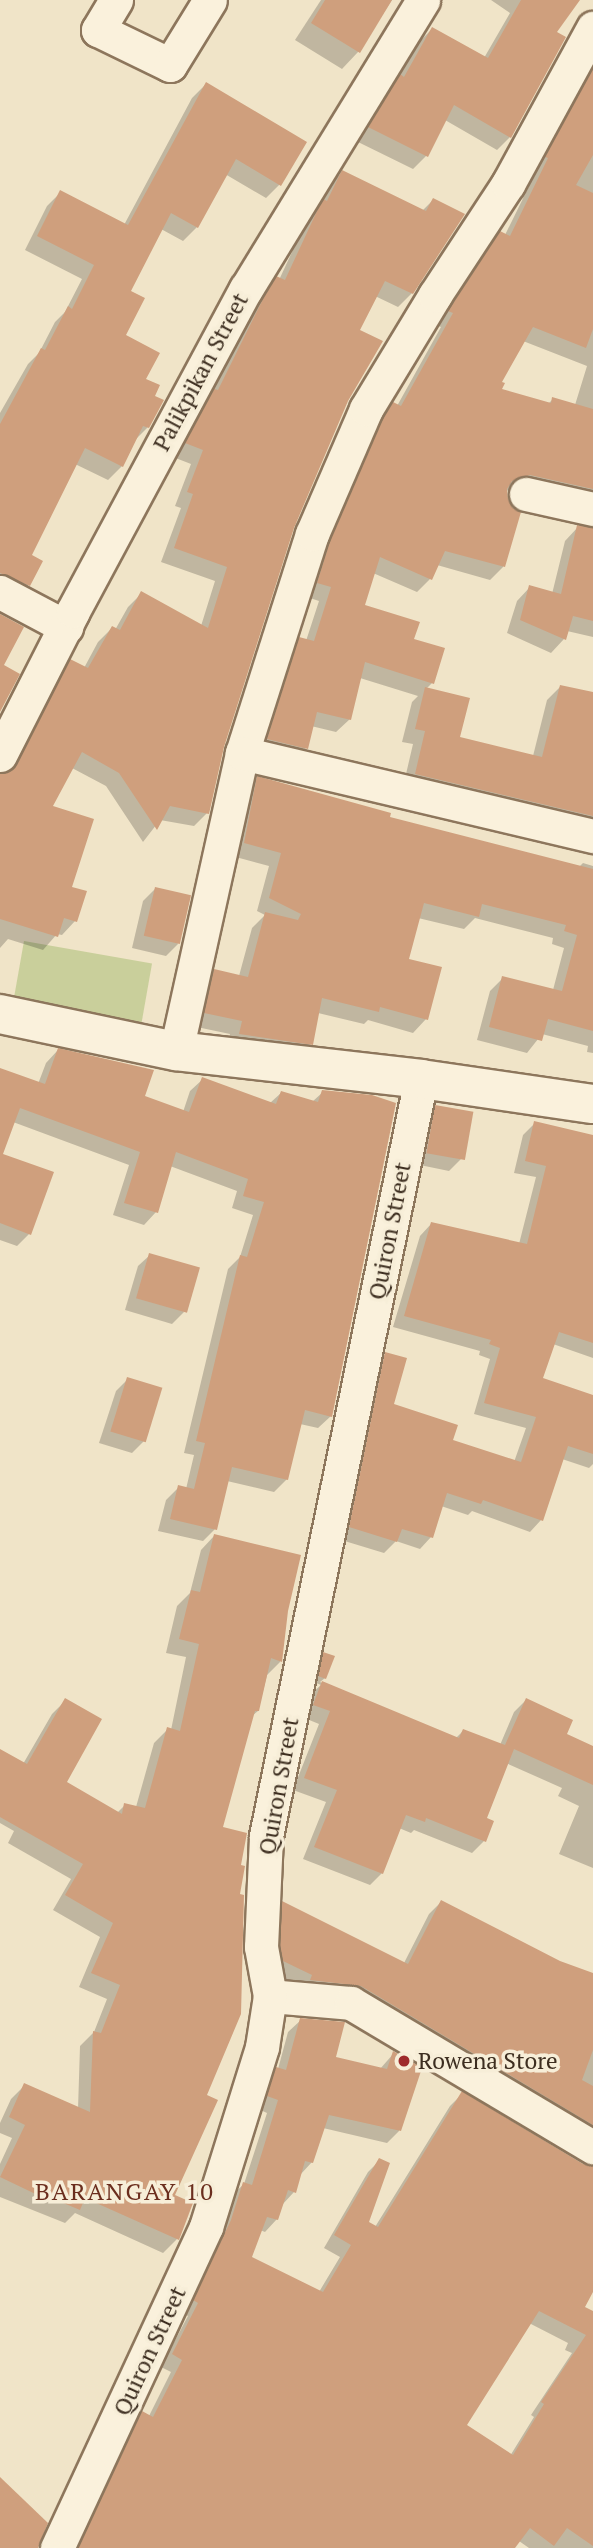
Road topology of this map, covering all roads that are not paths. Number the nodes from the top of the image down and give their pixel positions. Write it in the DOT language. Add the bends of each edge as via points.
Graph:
graph roads {
  1 [pos="116,0"];
  2 [pos="210,0"];
  3 [pos="423,0"];
  4 [pos="593,27"];
  5 [pos="526,495"];
  6 [pos="593,509"];
  7 [pos="0,592"];
  8 [pos="66,627"];
  9 [pos="242,753"];
  10 [pos="0,755"];
  11 [pos="593,835"];
  12 [pos="0,1014"];
  13 [pos="176,1051"];
  14 [pos="421,1079"];
  15 [pos="593,1104"];
  16 [pos="270,1996"];
  17 [pos="593,2147"];
  18 [pos="57,2548"];
  1 -- 2 [label="street" via="98,30 170,65"];
  3 -- 8 [label="street, Palikpikan Street" via="246,289"];
  4 -- 9 [label="street" via="508,184 366,409 313,534"];
  5 -- 6 [label="street"];
  7 -- 8 [label="street"];
  8 -- 10 [label="street, Palikpikan Street"];
  9 -- 11 [label="street"];
  9 -- 13 [label="street"];
  12 -- 13 [label="street"];
  13 -- 14 [label="street"];
  14 -- 15 [label="street"];
  14 -- 16 [label="street, Quiron Street" via="266,1836 261,1947"];
  16 -- 17 [label="street" via="351,2003"];
  16 -- 18 [label="street, Quiron Street" via="262,2047 206,2227"];
}
